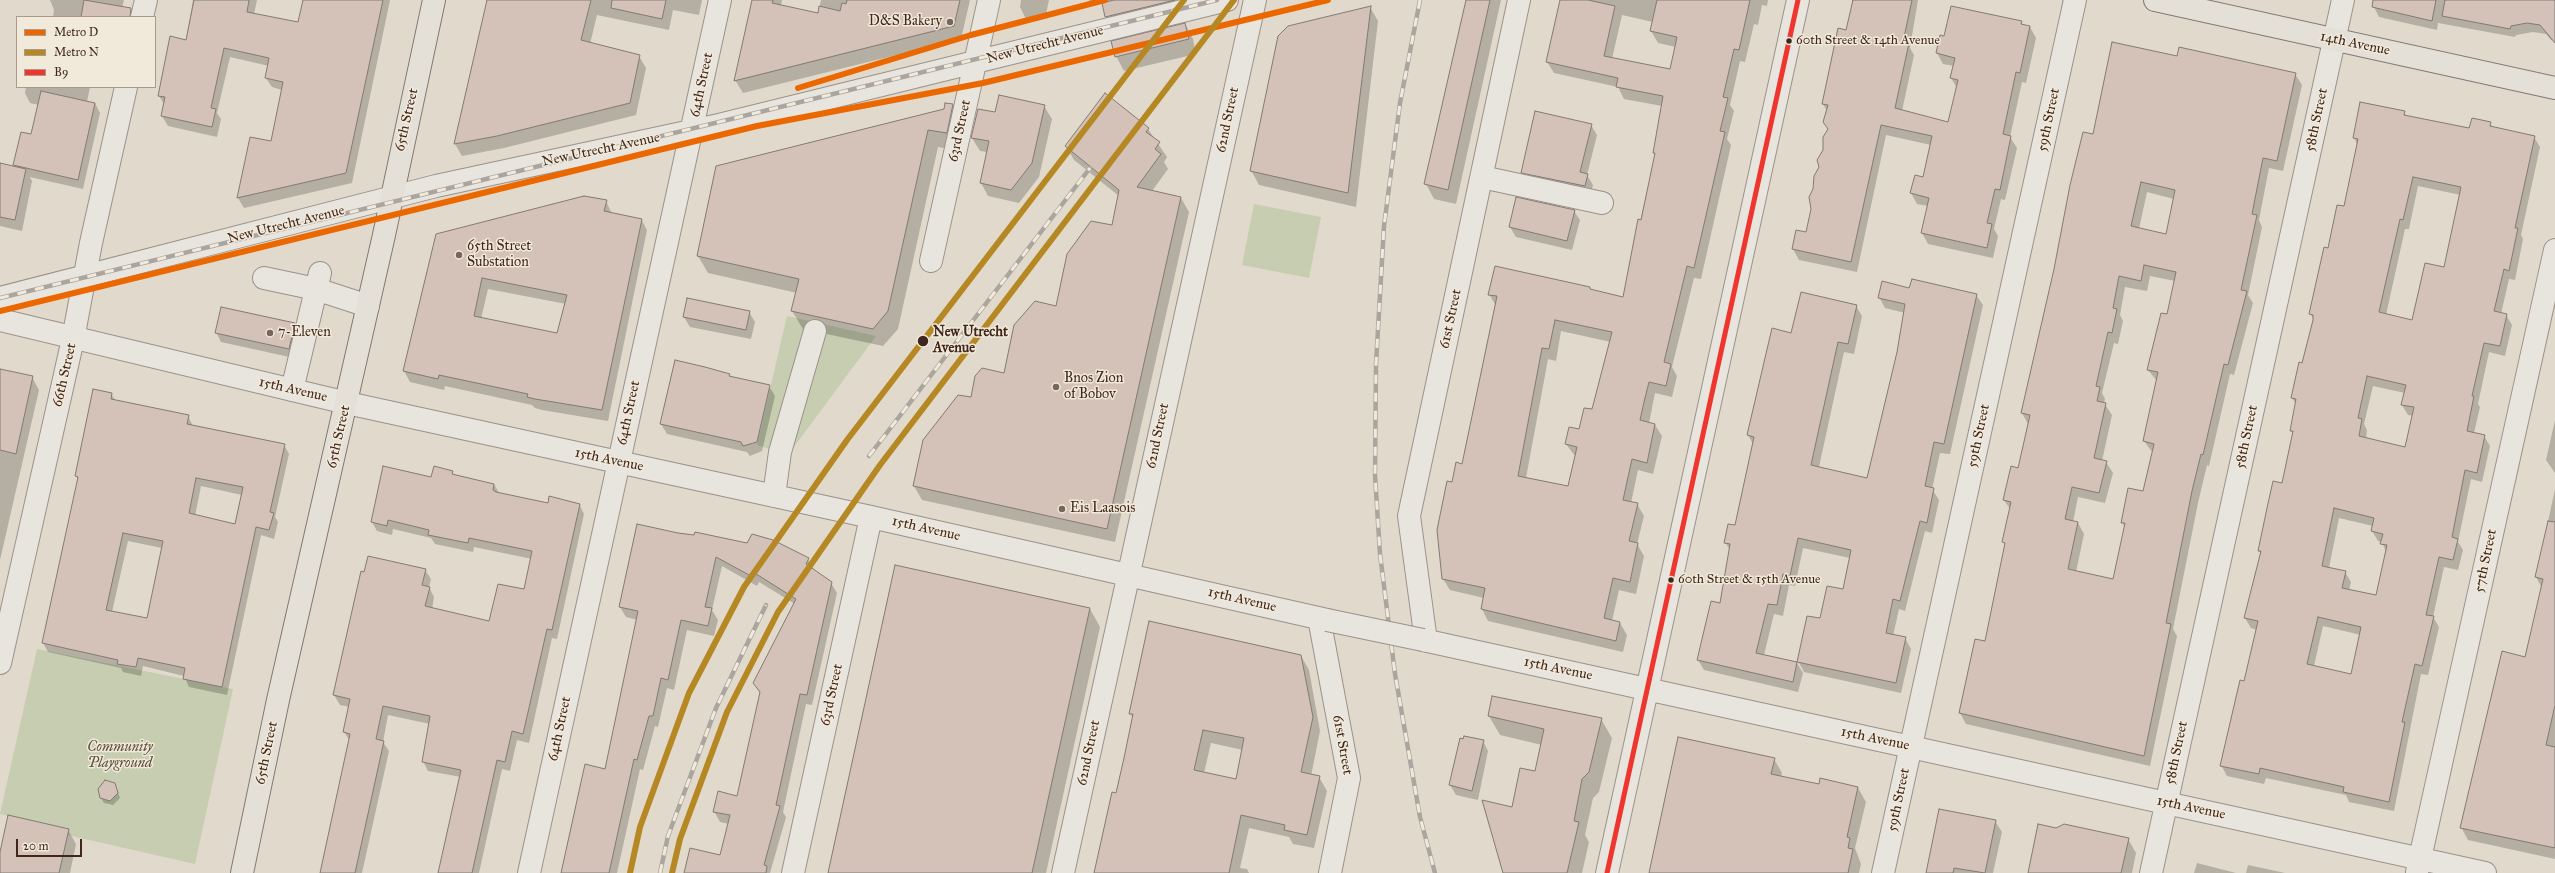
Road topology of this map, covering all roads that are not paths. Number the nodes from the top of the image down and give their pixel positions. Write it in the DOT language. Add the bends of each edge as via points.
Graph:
graph roads {
  1 [pos="146,0"];
  2 [pos="434,0"];
  3 [pos="720,0"];
  4 [pos="989,0"];
  5 [pos="1227,0"];
  6 [pos="1255,0"];
  7 [pos="1519,0"];
  8 [pos="1798,0"];
  9 [pos="2075,0"];
  10 [pos="2155,0"];
  11 [pos="2343,0"];
  12 [pos="142,16"];
  13 [pos="2334,39"];
  14 [pos="976,62"];
  15 [pos="126,88"];
  16 [pos="2555,88"];
  17 [pos="691,131"];
  18 [pos="1482,177"];
  19 [pos="391,198"];
  20 [pos="1602,203"];
  21 [pos="2555,250"];
  22 [pos="931,261"];
  23 [pos="85,276"];
  24 [pos="264,278"];
  25 [pos="318,281"];
  26 [pos="0,298"];
  27 [pos="368,306"];
  28 [pos="0,320"];
  29 [pos="815,331"];
  30 [pos="73,339"];
  31 [pos="292,390"];
  32 [pos="346,403"];
  33 [pos="618,462"];
  34 [pos="774,496"];
  35 [pos="871,517"];
  36 [pos="1128,575"];
  37 [pos="1323,619"];
  38 [pos="1424,640"];
  39 [pos="0,663"];
  40 [pos="1647,689"];
  41 [pos="1911,747"];
  42 [pos="2166,802"];
  43 [pos="2419,866"];
  44 [pos="242,873"];
  45 [pos="529,873"];
  46 [pos="793,873"];
  47 [pos="1063,873"];
  48 [pos="1330,873"];
  49 [pos="1607,873"];
  50 [pos="1883,873"];
  51 [pos="2151,873"];
  52 [pos="2485,873"];
  1 -- 12 [label="street"];
  2 -- 19 [label="main road, 65th Street"];
  3 -- 17 [label="street, 64th Street"];
  4 -- 14 [label="street, 63rd Street"];
  5 -- 14 [label="street, New Utrecht Avenue"];
  6 -- 36 [label="street, 62nd Street"];
  7 -- 18 [label="street, 61st Street"];
  8 -- 40 [label="street"];
  9 -- 41 [label="street, 59th Street"];
  10 -- 13 [label="main road, 14th Avenue"];
  11 -- 13 [label="street, 58th Street"];
  13 -- 16 [label="main road, 14th Avenue"];
  13 -- 42 [label="street, 58th Street"];
  14 -- 17 [label="street, New Utrecht Avenue"];
  14 -- 22 [label="street, 63rd Street"];
  15 -- 23 [label="street, 66th Street"];
  17 -- 19 [label="street, New Utrecht Avenue"];
  17 -- 33 [label="street, 64th Street"];
  18 -- 20 [label="street"];
  18 -- 38 [label="street, 61st Street" via="1409,516"];
  19 -- 23 [label="street, New Utrecht Avenue"];
  19 -- 27 [label="main road, 65th Street"];
  21 -- 43 [label="street, 57th Street"];
  23 -- 26 [label="street, New Utrecht Avenue"];
  23 -- 30 [label="street, 66th Street"];
  24 -- 25 [label="street"];
  25 -- 27 [label="street"];
  25 -- 31 [label="street"];
  27 -- 32 [label="main road, 65th Street"];
  28 -- 30 [label="street, 15th Avenue"];
  29 -- 34 [label="street" via="780,452"];
  30 -- 31 [label="street, 15th Avenue"];
  30 -- 39 [label="street, 66th Street"];
  31 -- 32 [label="street, 15th Avenue"];
  32 -- 33 [label="street, 15th Avenue"];
  32 -- 44 [label="main road, 65th Street" via="280,692"];
  33 -- 34 [label="street, 15th Avenue"];
  33 -- 45 [label="street, 64th Street"];
  34 -- 35 [label="street, 15th Avenue"];
  35 -- 36 [label="street, 15th Avenue"];
  35 -- 46 [label="street, 63rd Street"];
  36 -- 37 [label="street, 15th Avenue"];
  36 -- 47 [label="street, 62nd Street"];
  37 -- 38 [label="street, 15th Avenue, bridge"];
  37 -- 48 [label="street, 61st Street" via="1349,778"];
  38 -- 40 [label="street, 15th Avenue"];
  40 -- 41 [label="street, 15th Avenue"];
  40 -- 49 [label="street"];
  41 -- 42 [label="street, 15th Avenue"];
  41 -- 50 [label="street, 59th Street"];
  42 -- 43 [label="street, 15th Avenue"];
  42 -- 51 [label="street, 58th Street"];
  43 -- 52 [label="street, 15th Avenue"];
}
